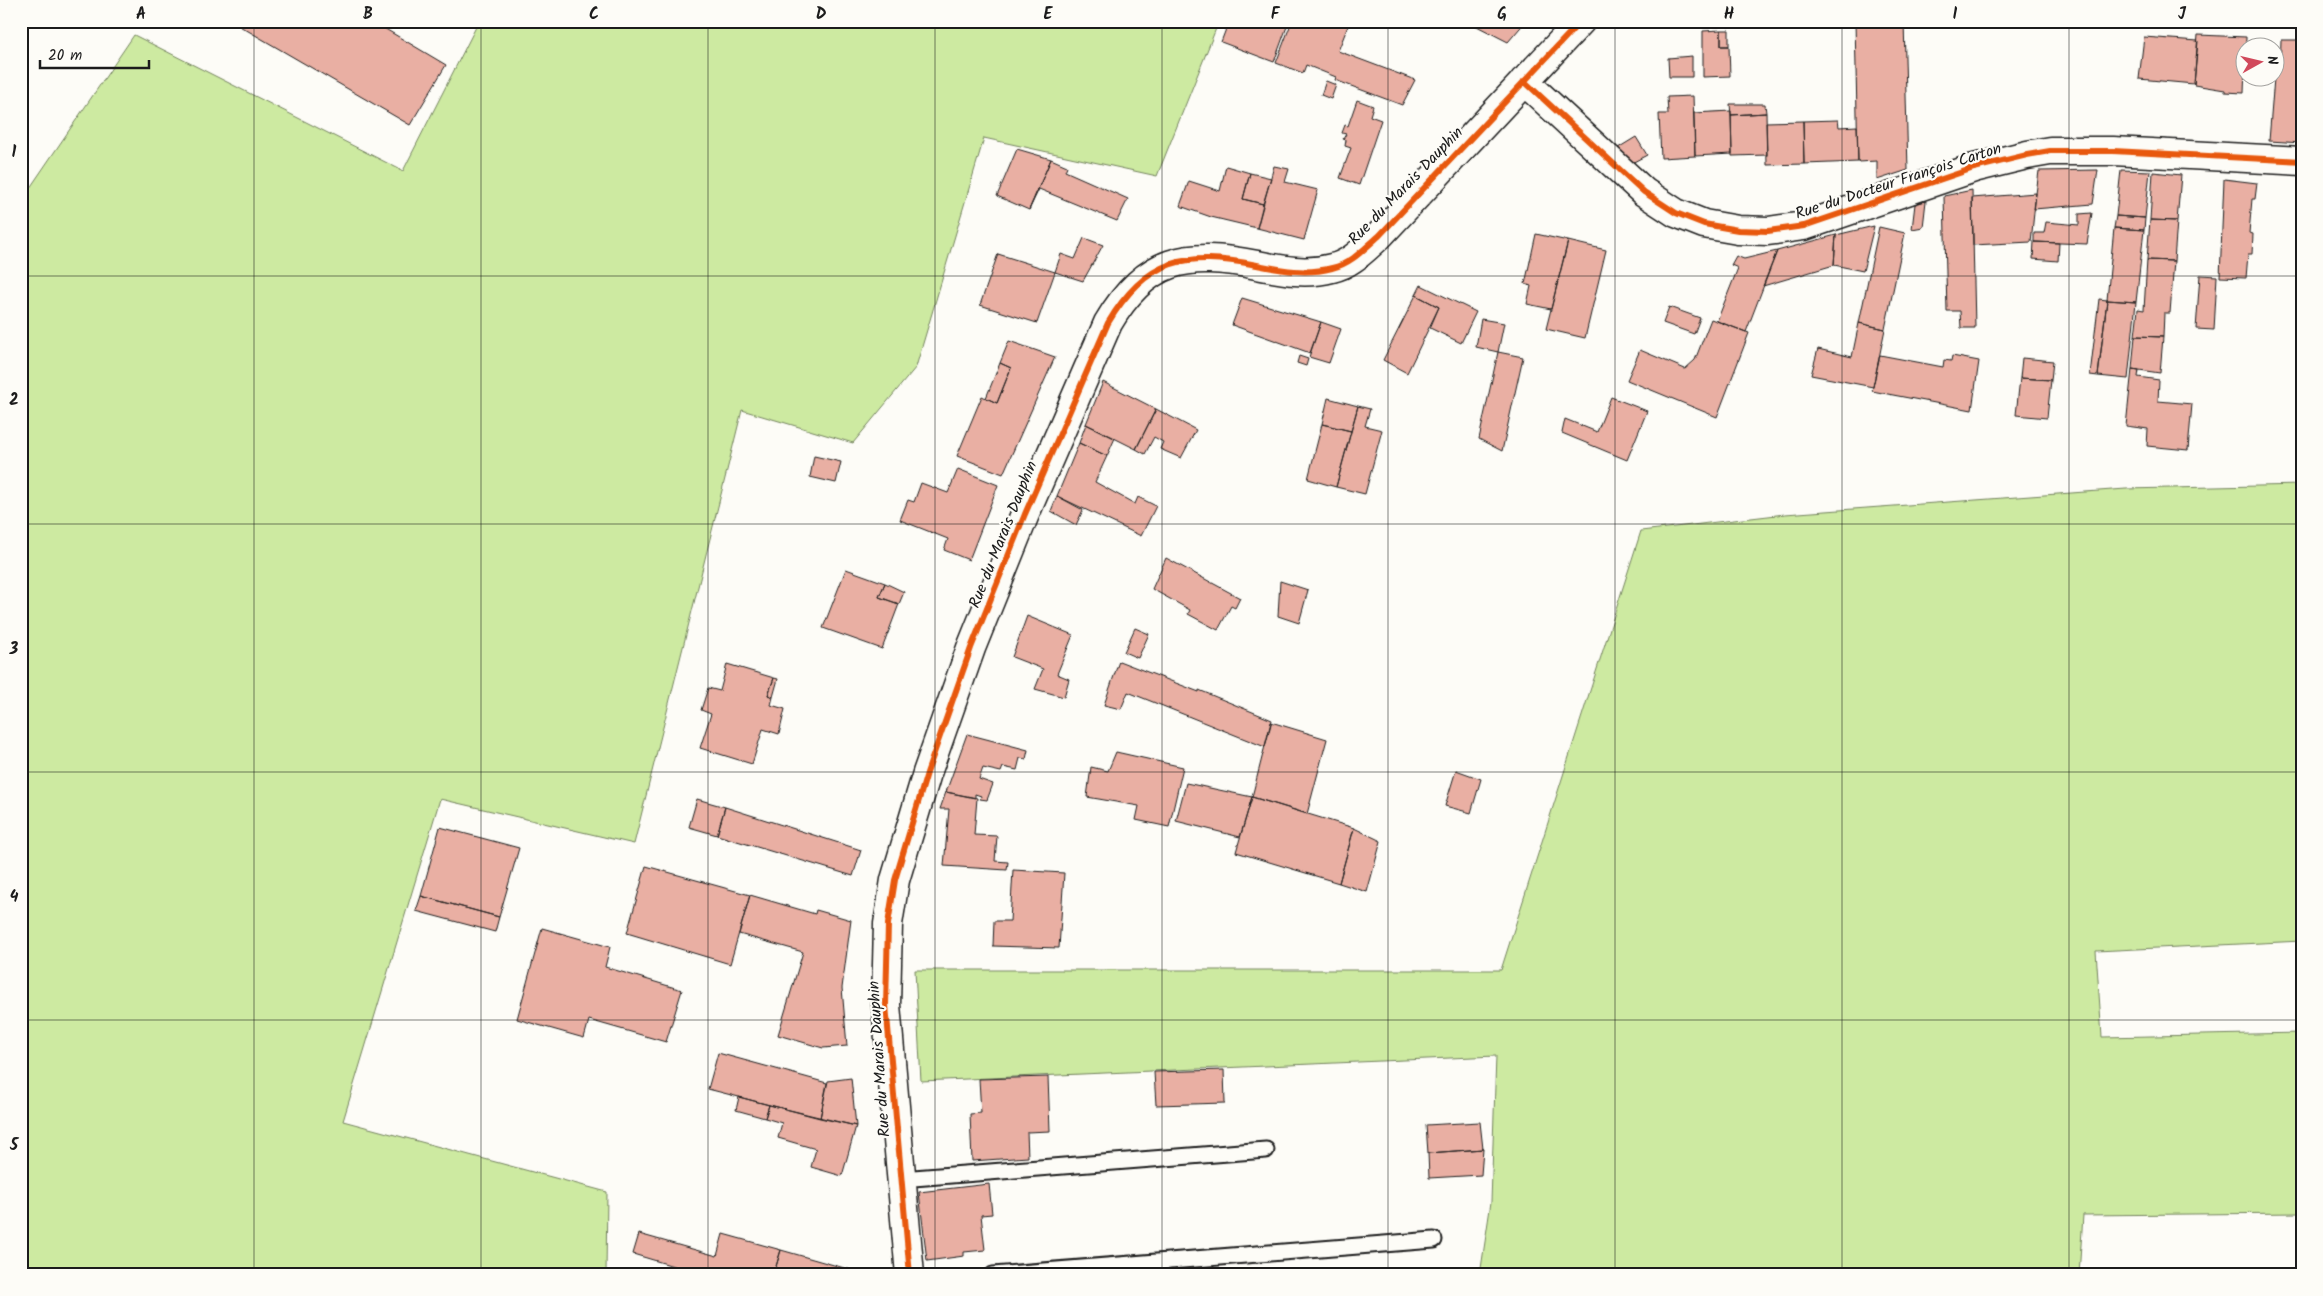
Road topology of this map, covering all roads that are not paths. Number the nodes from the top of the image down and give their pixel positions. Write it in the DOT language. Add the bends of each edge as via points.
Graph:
graph roads {
  1 [pos="1580,21"];
  2 [pos="1524,82"];
  3 [pos="2302,161"];
  4 [pos="1266,1150"];
  5 [pos="902,1178"];
  6 [pos="1434,1240"];
  7 [pos="910,1275"];
  8 [pos="993,1275"];
  1 -- 2 [label="street, Rue du Marais Dauphin"];
  2 -- 3 [label="street, Rue du Docteur François Carton" via="1644,192 1676,213 1704,224 1738,230 1768,231 1804,226 1974,168 2050,151"];
  2 -- 5 [label="street, Rue du Marais Dauphin" via="1379,236 1353,259 1334,268 1311,272 1286,271 1208,257 1184,260 1157,270 1137,284 1122,299 1108,323 1024,514 971,648 895,880 888,932 886,1004"];
  4 -- 5 [label="lane"];
  5 -- 7 [label="street, Rue du Marais Dauphin"];
  6 -- 8 [label="lane"];
}
